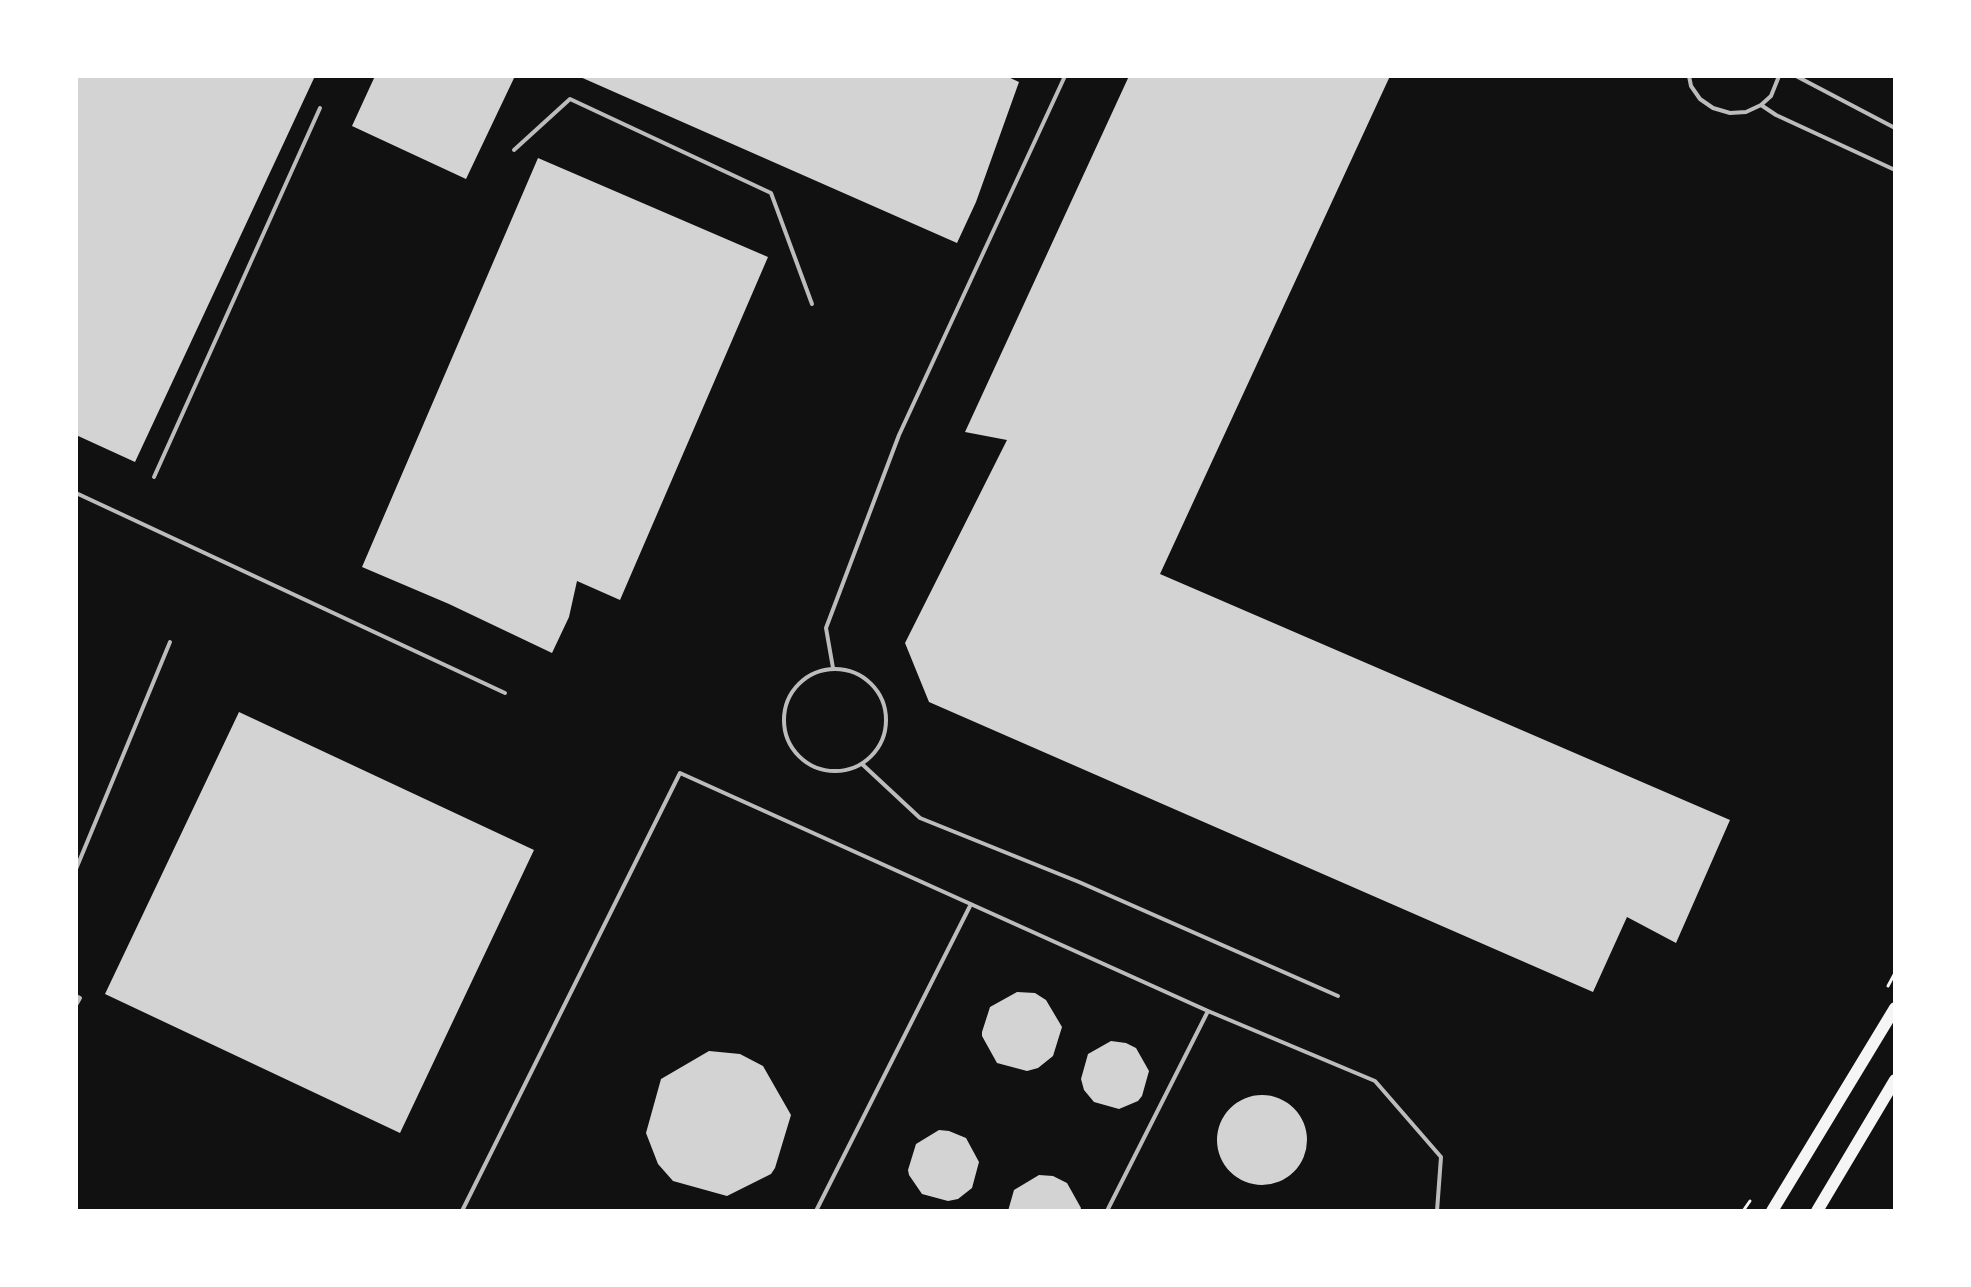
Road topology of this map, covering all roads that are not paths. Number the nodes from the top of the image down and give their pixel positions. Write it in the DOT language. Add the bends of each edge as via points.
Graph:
graph roads {
  1 [pos="1065,76"];
  2 [pos="1690,76"];
  3 [pos="1779,76"];
  4 [pos="1796,76"];
  5 [pos="1761,105"];
  6 [pos="320,108"];
  7 [pos="1895,128"];
  8 [pos="514,150"];
  9 [pos="1895,170"];
  10 [pos="812,304"];
  11 [pos="154,477"];
  12 [pos="76,494"];
  13 [pos="170,642"];
  14 [pos="833,668"];
  15 [pos="505,693"];
  16 [pos="862,764"];
  17 [pos="76,869"];
  18 [pos="971,904"];
  19 [pos="76,996"];
  20 [pos="1338,996"];
  21 [pos="76,1006"];
  22 [pos="1895,1008"];
  23 [pos="1208,1010"];
  24 [pos="1895,1080"];
  25 [pos="462,1211"];
  26 [pos="816,1211"];
  27 [pos="1107,1211"];
  28 [pos="1437,1211"];
  29 [pos="1772,1211"];
  30 [pos="1817,1211"];
  1 -- 14 [label="lane" via="900,435 826,628"];
  2 -- 5 [label="lane" via="1691,86 1700,99 1713,108 1730,113 1746,112"];
  3 -- 5 [label="lane" via="1770,96"];
  4 -- 7 [label="lane"];
  5 -- 9 [label="lane"];
  6 -- 11 [label="lane"];
  8 -- 10 [label="lane" via="570,99 771,193"];
  12 -- 15 [label="lane"];
  13 -- 17 [label="lane"];
  14 -- 16 [label="lane" via="856,672 871,682 883,699 887,728 876,753"];
  14 -- 16 [label="lane" via="816,672 795,686 785,708 785,732 791,747 804,762 829,772 847,771"];
  16 -- 20 [label="lane" via="920,818 1079,882"];
  18 -- 23 [label="lane"];
  18 -- 25 [label="lane" via="680,773"];
  18 -- 26 [label="lane"];
  19 -- 21 [label="lane" via="80,998"];
  22 -- 29 [label="main road"];
  23 -- 27 [label="lane"];
  23 -- 28 [label="lane" via="1375,1081 1441,1157"];
  24 -- 30 [label="main road"];
}
